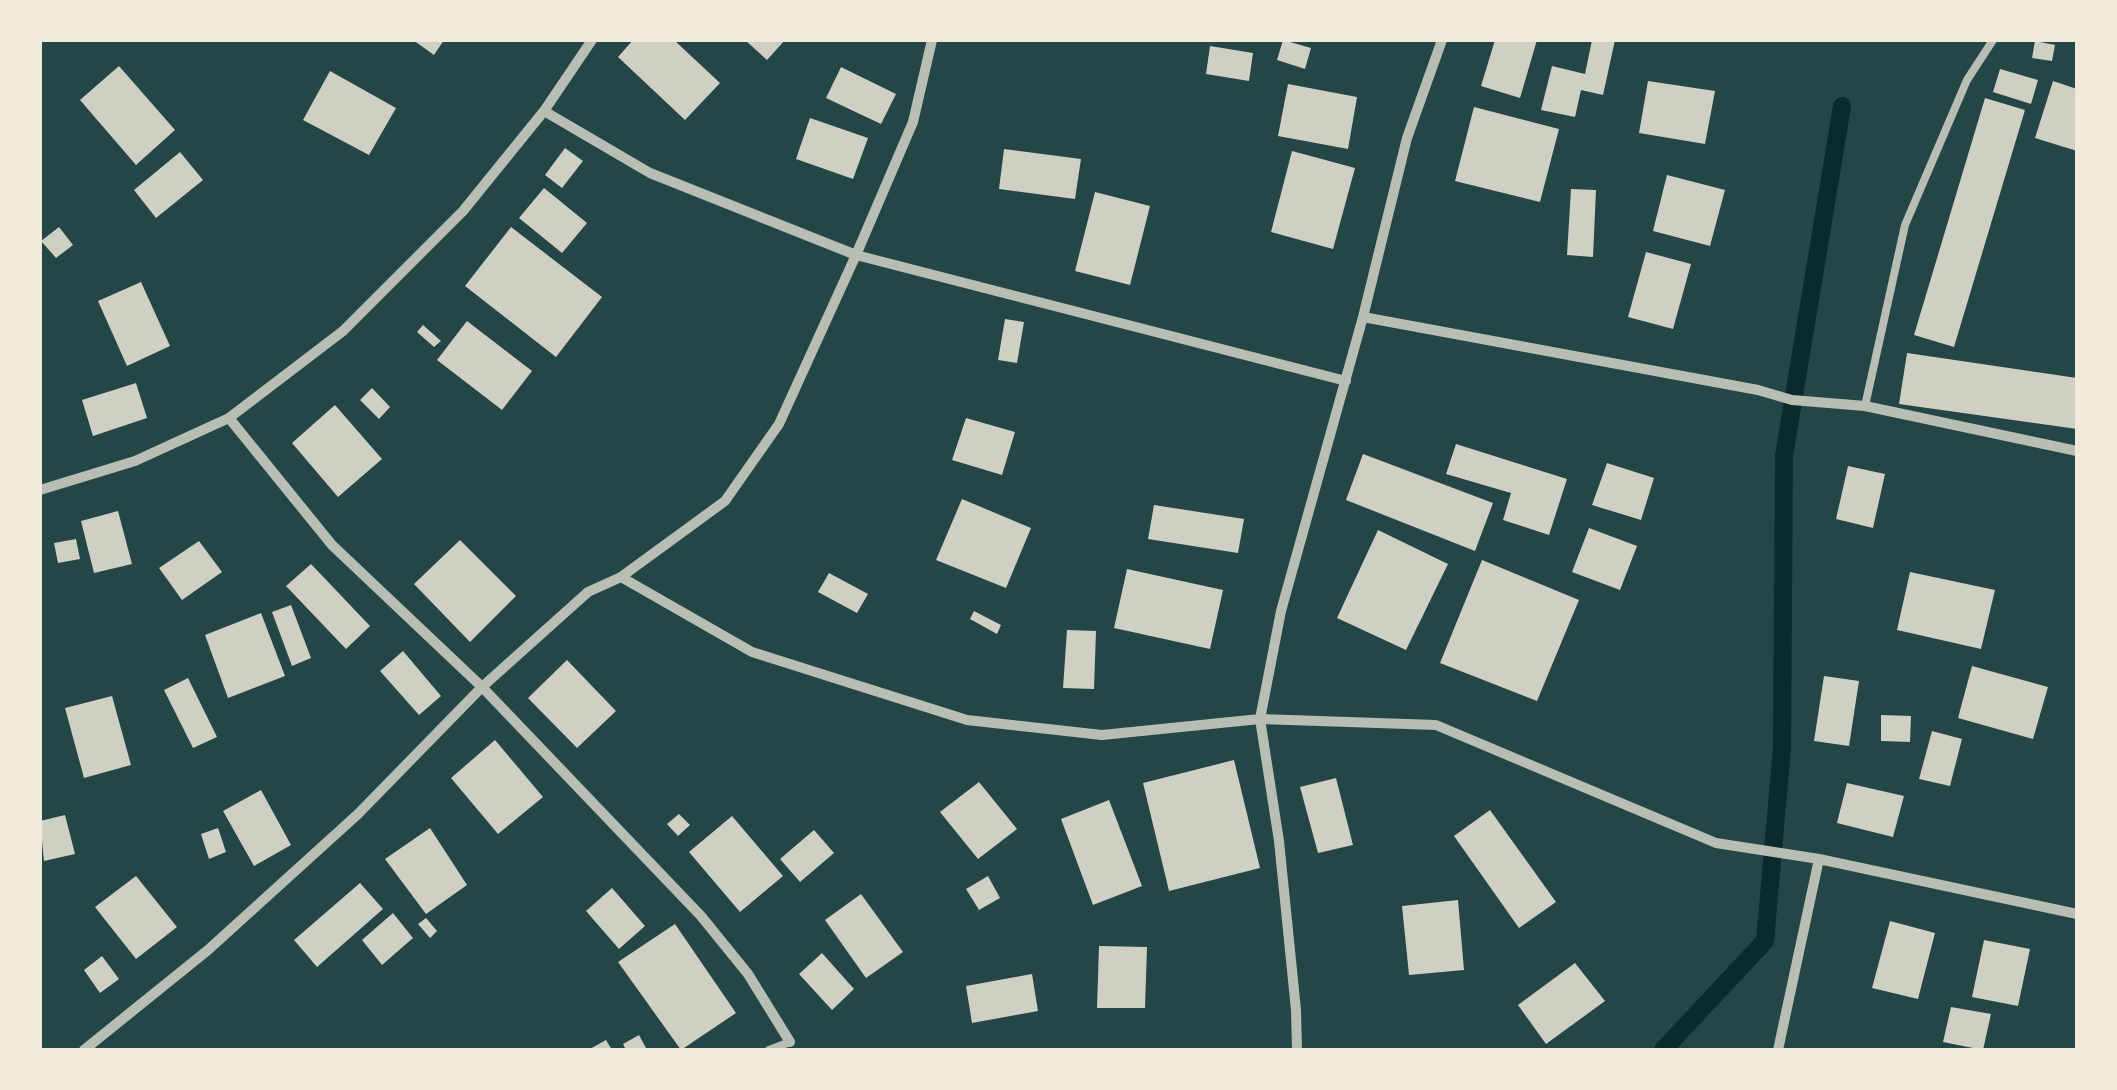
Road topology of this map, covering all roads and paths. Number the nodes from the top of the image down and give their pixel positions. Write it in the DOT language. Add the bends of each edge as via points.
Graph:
graph roads {
  1 [pos="592,40"];
  2 [pos="932,40"];
  3 [pos="1442,40"];
  4 [pos="1993,40"];
  5 [pos="544,111"];
  6 [pos="856,254"];
  7 [pos="1363,317"];
  8 [pos="1346,381"];
  9 [pos="1865,406"];
  10 [pos="229,418"];
  11 [pos="2077,451"];
  12 [pos="40,490"];
  13 [pos="621,576"];
  14 [pos="482,688"];
  15 [pos="1260,719"];
  16 [pos="1820,859"];
  17 [pos="2077,914"];
  18 [pos="790,1042"];
  19 [pos="84,1050"];
  20 [pos="769,1050"];
  21 [pos="1296,1050"];
  22 [pos="1778,1050"];
  1 -- 5 [label="street"];
  2 -- 6 [label="street" via="913,122"];
  3 -- 7 [label="street" via="1407,138"];
  4 -- 9 [label="lane" via="1966,80 1905,224"];
  5 -- 6 [label="street" via="650,173"];
  5 -- 10 [label="street" via="462,211 344,331"];
  6 -- 8 [label="street"];
  6 -- 13 [label="street" via="780,424 725,501"];
  7 -- 8 [label="street"];
  7 -- 9 [label="street" via="1792,400"];
  8 -- 15 [label="street" via="1281,611"];
  9 -- 11 [label="street"];
  10 -- 12 [label="street" via="135,462"];
  10 -- 14 [label="street" via="332,545"];
  13 -- 14 [label="street" via="588,592"];
  13 -- 15 [label="street" via="752,652 968,720 1102,735"];
  14 -- 18 [label="street" via="702,916"];
  14 -- 19 [label="street" via="331,839"];
  15 -- 16 [label="street" via="1436,725 1716,842"];
  15 -- 21 [label="street"];
  16 -- 17 [label="street"];
  16 -- 22 [label="street"];
  18 -- 20 [label="lane"];
}
